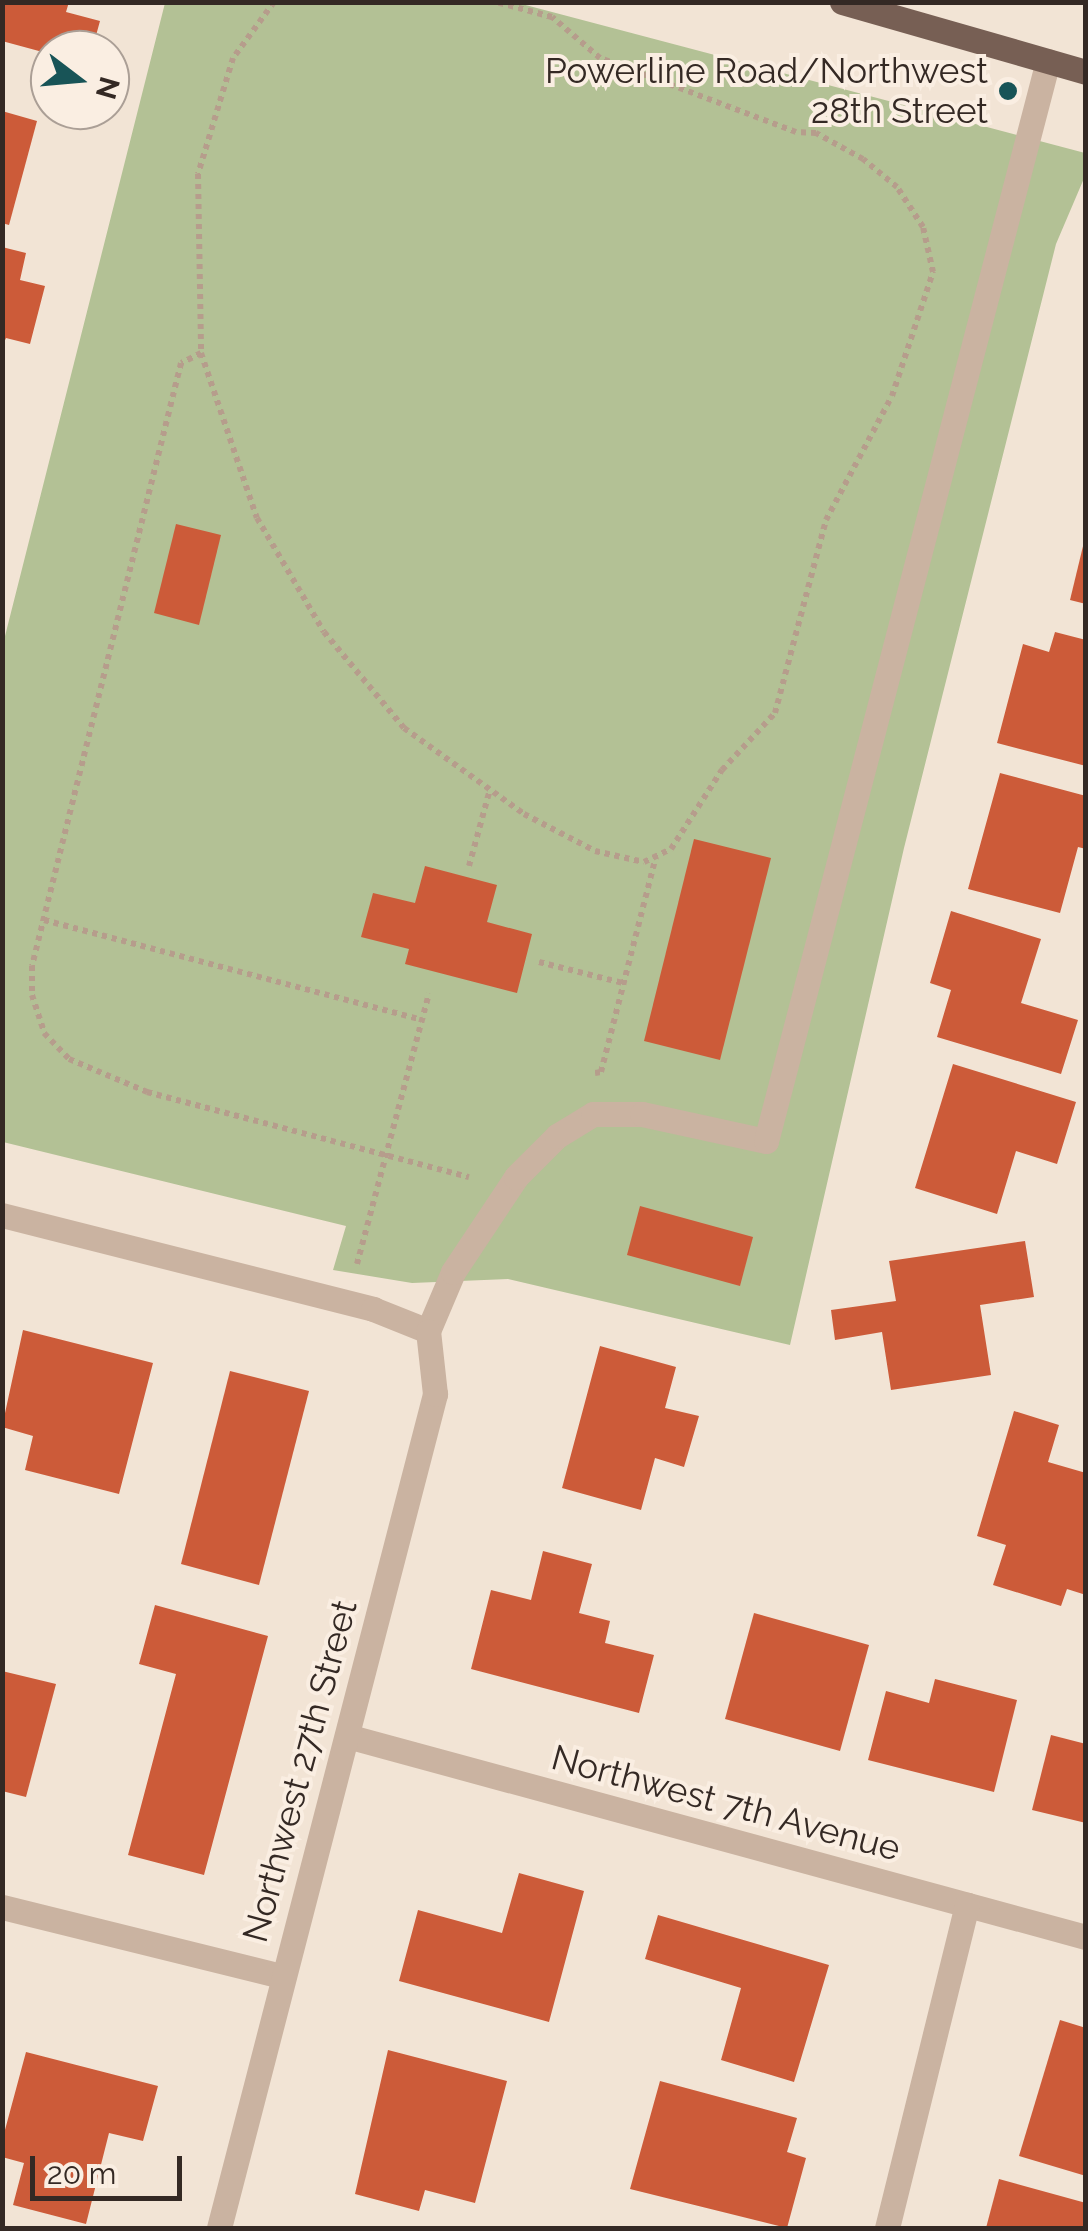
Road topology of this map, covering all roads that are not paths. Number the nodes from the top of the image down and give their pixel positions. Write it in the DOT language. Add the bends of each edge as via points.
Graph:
graph roads {
  1 [pos="842,2"];
  2 [pos="1048,61"];
  3 [pos="1086,72"];
  4 [pos="2,1215"];
  5 [pos="428,1331"];
  6 [pos="347,1736"];
  7 [pos="966,1904"];
  8 [pos="2,1907"];
  9 [pos="1086,1937"];
  10 [pos="281,1976"];
  11 [pos="219,2228"];
  12 [pos="887,2228"];
  1 -- 2 [label="main road"];
  2 -- 3 [label="main road"];
  2 -- 5 [label="street" via="766,1141 642,1114 593,1114 557,1136 516,1177 453,1272"];
  4 -- 5 [label="street" via="373,1308"];
  5 -- 6 [label="street, Northwest 27th Street" via="435,1394"];
  6 -- 7 [label="street, Northwest 7th Avenue"];
  6 -- 10 [label="street, Northwest 27th Street"];
  7 -- 9 [label="street, Northwest 7th Avenue"];
  7 -- 12 [label="street"];
  8 -- 10 [label="street"];
  10 -- 11 [label="street, Northwest 27th Street"];
}
